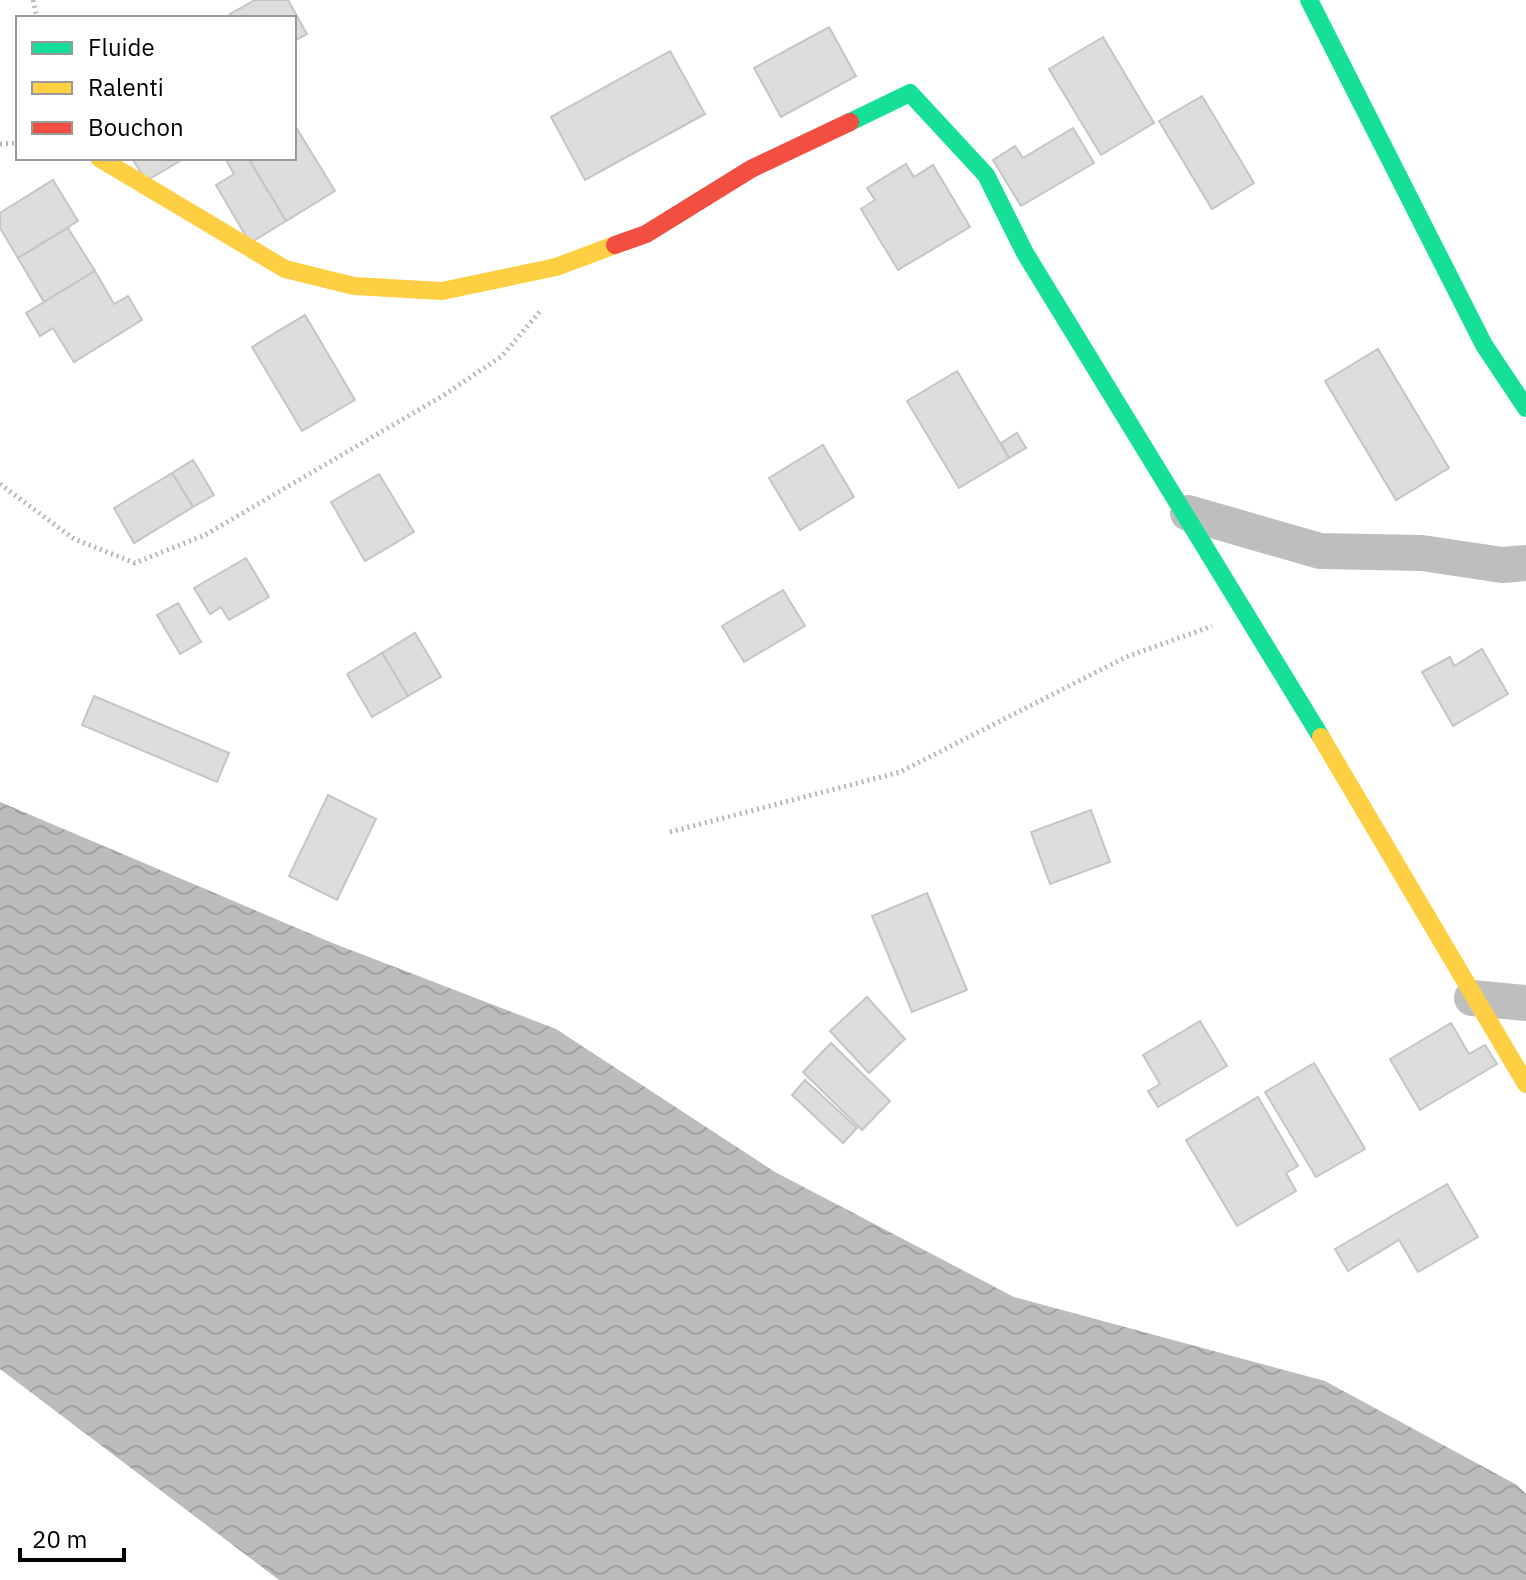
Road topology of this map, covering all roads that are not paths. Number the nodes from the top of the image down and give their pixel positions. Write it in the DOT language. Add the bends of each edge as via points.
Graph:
graph roads {
  1 [pos="1309,0"];
  2 [pos="102,160"];
  3 [pos="1526,408"];
  4 [pos="1188,513"];
  5 [pos="1526,563"];
  6 [pos="1472,998"];
  7 [pos="1526,1003"];
  8 [pos="1526,1084"];
  1 -- 3 [label="street" via="1484,345"];
  2 -- 4 [label="street" via="285,269 354,286 442,291 556,267 646,234 751,169 910,93 986,175 1033,266"];
  4 -- 5 [label="street" via="1320,551"];
  4 -- 6 [label="street"];
  6 -- 7 [label="street"];
  6 -- 8 [label="street"];
}
